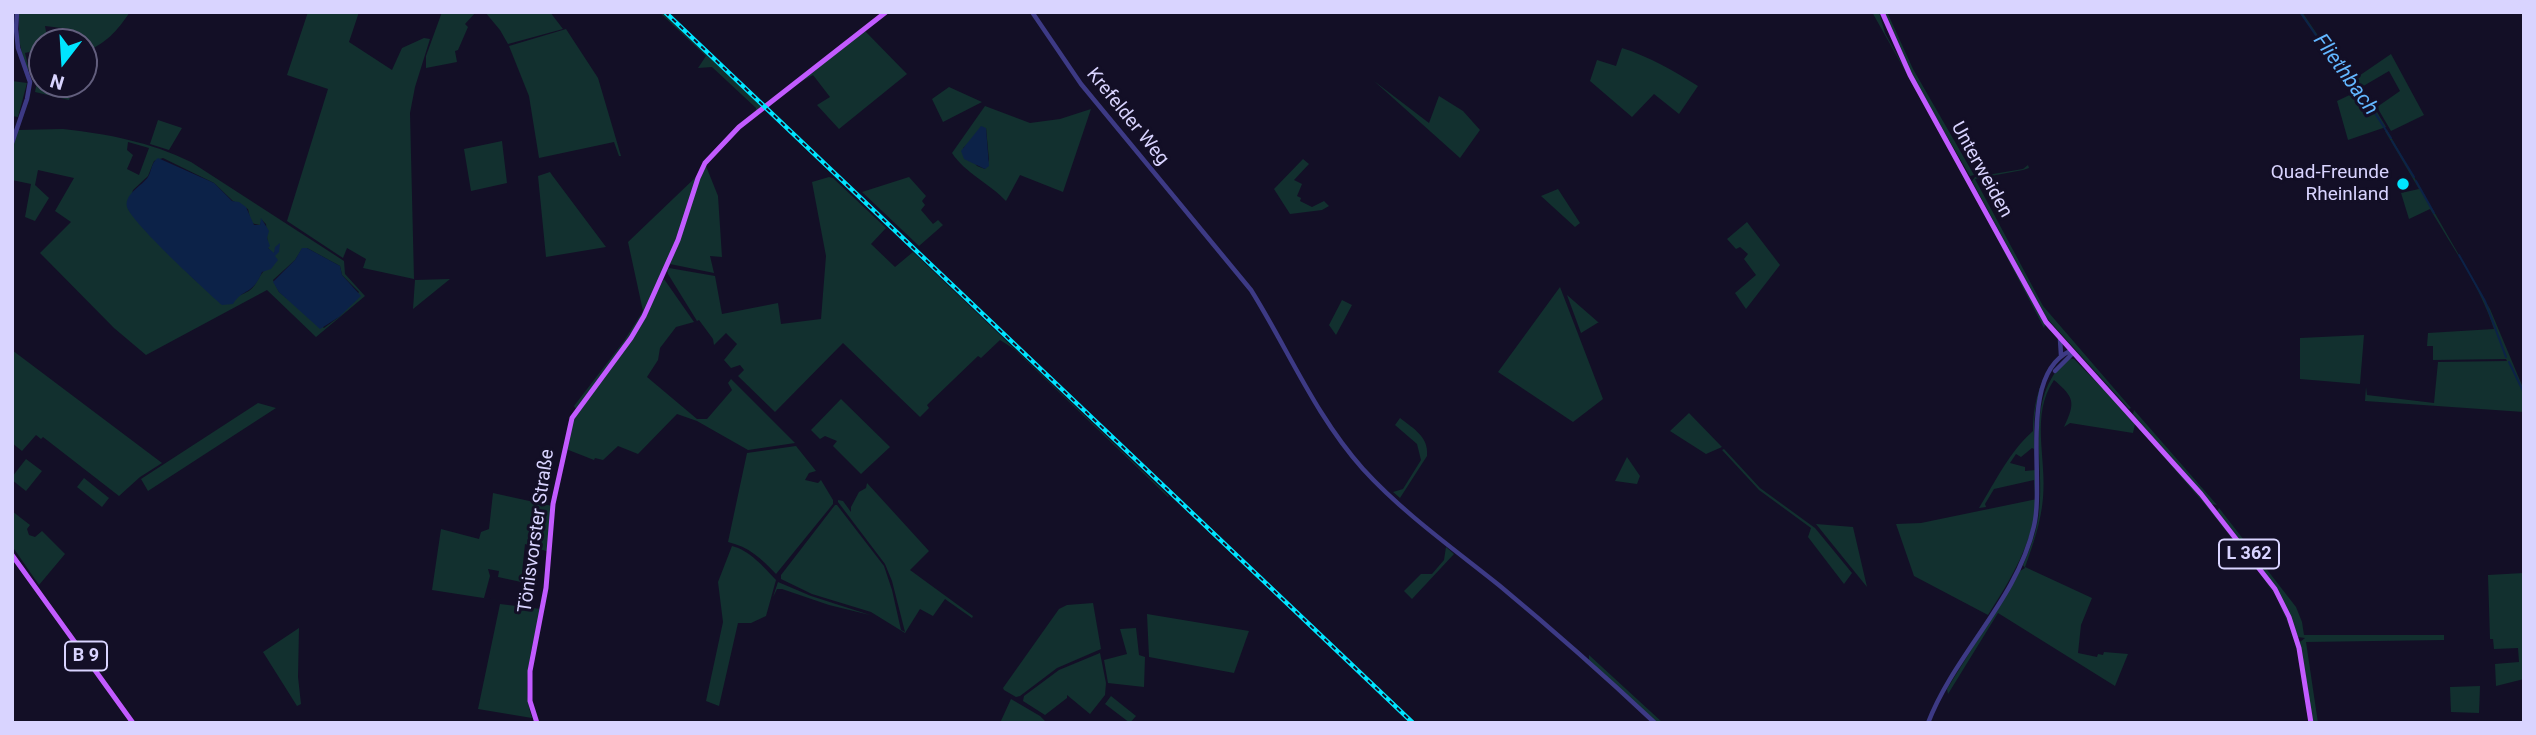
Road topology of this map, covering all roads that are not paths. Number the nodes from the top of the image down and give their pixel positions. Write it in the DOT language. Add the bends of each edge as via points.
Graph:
graph roads {
  1 [pos="17,12"];
  2 [pos="886,12"];
  3 [pos="1032,12"];
  4 [pos="1882,12"];
  5 [pos="12,144"];
  6 [pos="2060,339"];
  7 [pos="2071,352"];
  8 [pos="2060,357"];
  9 [pos="2046,382"];
  10 [pos="12,555"];
  11 [pos="133,723"];
  12 [pos="537,723"];
  13 [pos="1656,723"];
  14 [pos="1928,723"];
  15 [pos="2311,723"];
  1 -- 5 [label="street" via="18,48 30,82"];
  2 -- 12 [label="main road, Tönisvorster Straße" via="726,139 703,166 678,240 644,316 570,421 553,504 546,588 530,671 530,701"];
  3 -- 13 [label="street, Krefelder Weg" via="1081,84 1251,290 1301,382 1364,469"];
  4 -- 6 [label="main road, Unterweiden / L 362" via="1919,92 2035,303"];
  6 -- 7 [label="main road, Unterweiden / L 362"];
  6 -- 8 [label="street"];
  7 -- 8 [label="street"];
  7 -- 9 [label="street"];
  7 -- 15 [label="main road, Unterweiden / L 362" via="2213,508 2275,589 2299,648"];
  8 -- 9 [label="street"];
  9 -- 14 [label="street" via="2036,420 2035,524 2025,556"];
  10 -- 11 [label="main road, B 9"];
}
